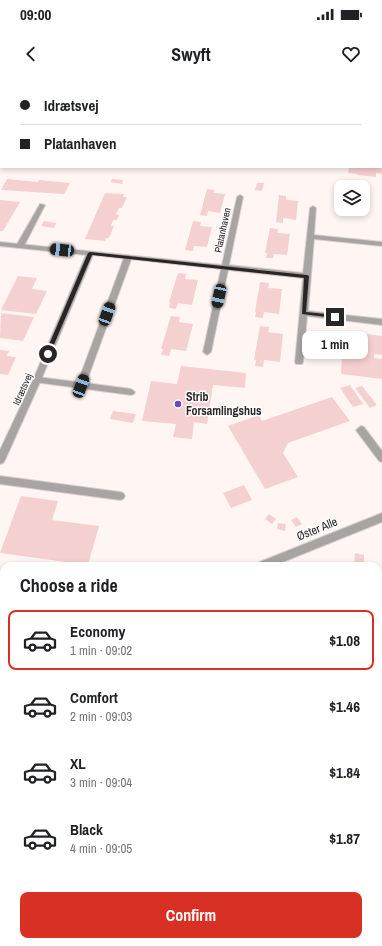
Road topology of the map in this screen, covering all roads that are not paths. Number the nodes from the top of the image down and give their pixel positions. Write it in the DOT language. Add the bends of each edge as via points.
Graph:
graph roads {
  1 [pos="240,197"];
  2 [pos="42,205"];
  3 [pos="313,208"];
  4 [pos="310,237"];
  5 [pos="0,244"];
  6 [pos="382,244"];
  7 [pos="20,246"];
  8 [pos="90,253"];
  9 [pos="128,257"];
  10 [pos="225,268"];
  11 [pos="307,276"];
  12 [pos="304,313"];
  13 [pos="382,322"];
  14 [pos="207,352"];
  15 [pos="299,362"];
  16 [pos="36,380"];
  17 [pos="81,386"];
  18 [pos="132,392"];
  19 [pos="361,430"];
  20 [pos="382,458"];
  21 [pos="0,460"];
  22 [pos="0,480"];
  23 [pos="120,496"];
  24 [pos="382,517"];
  25 [pos="271,562"];
  1 -- 10 [label="street, Platanhaven"];
  2 -- 7 [label="street"];
  3 -- 4 [label="street"];
  4 -- 6 [label="street"];
  4 -- 11 [label="street"];
  5 -- 7 [label="street"];
  7 -- 8 [label="street"];
  8 -- 9 [label="street, Platanhaven"];
  8 -- 16 [label="street, Idrætsvej"];
  9 -- 10 [label="street, Platanhaven"];
  9 -- 17 [label="street"];
  10 -- 11 [label="street, Platanhaven"];
  10 -- 14 [label="street, Platanhaven"];
  11 -- 12 [label="street"];
  12 -- 13 [label="street"];
  12 -- 15 [label="street"];
  16 -- 17 [label="street"];
  16 -- 21 [label="street, Idrætsvej"];
  17 -- 18 [label="street"];
  19 -- 20 [label="street"];
  22 -- 23 [label="street"];
  24 -- 25 [label="street, Øster Alle"];
}
